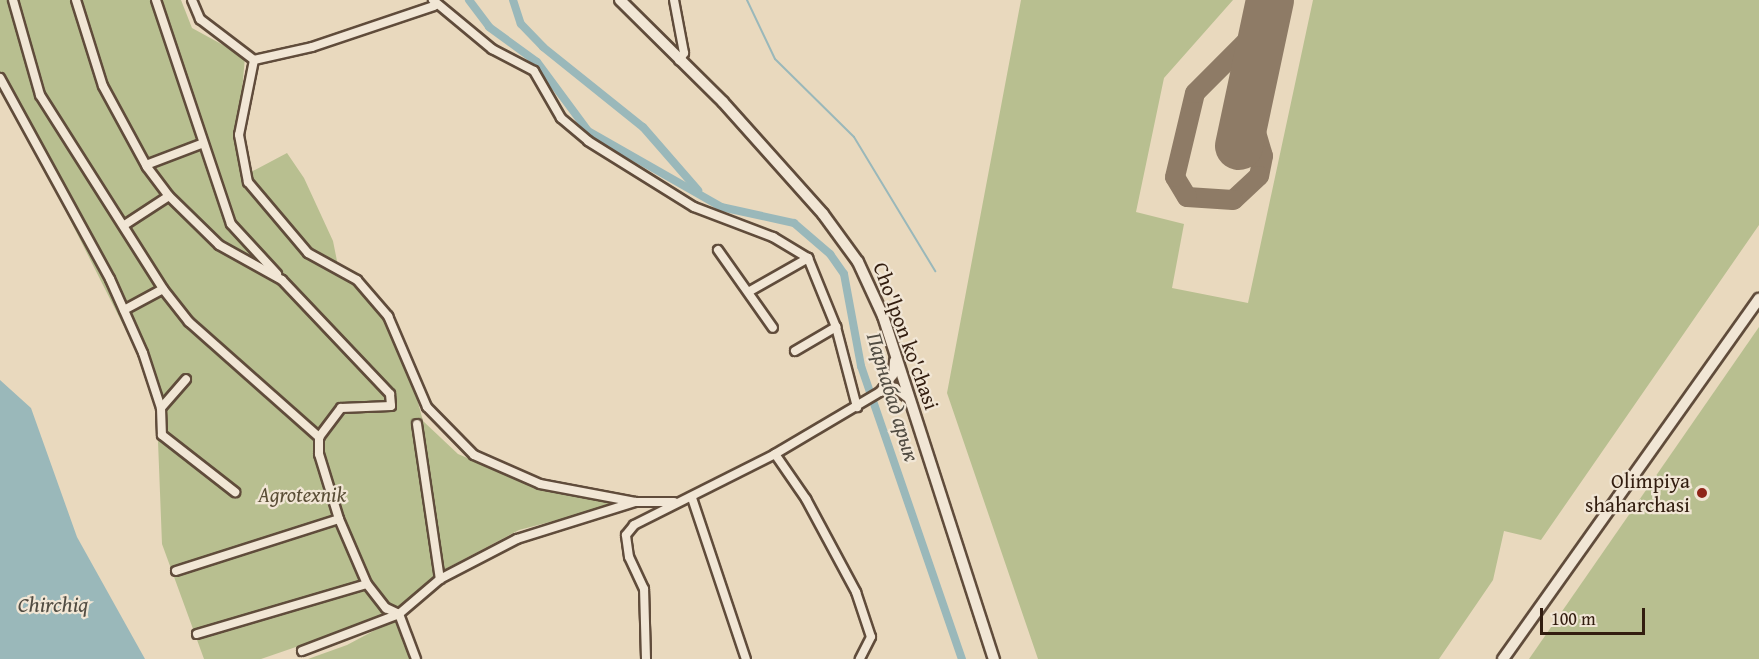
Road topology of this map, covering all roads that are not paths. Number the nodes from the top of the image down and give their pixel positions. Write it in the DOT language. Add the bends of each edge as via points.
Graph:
graph roads {
  1 [pos="13,0"];
  2 [pos="76,0"];
  3 [pos="156,0"];
  4 [pos="192,0"];
  5 [pos="620,0"];
  6 [pos="674,0"];
  7 [pos="433,3"];
  8 [pos="254,60"];
  9 [pos="679,61"];
  10 [pos="0,78"];
  11 [pos="201,144"];
  12 [pos="146,165"];
  13 [pos="169,196"];
  14 [pos="126,224"];
  15 [pos="718,250"];
  16 [pos="808,258"];
  17 [pos="282,280"];
  18 [pos="163,289"];
  19 [pos="750,291"];
  20 [pos="1759,299"];
  21 [pos="124,310"];
  22 [pos="836,327"];
  23 [pos="773,328"];
  24 [pos="893,347"];
  25 [pos="795,351"];
  26 [pos="186,379"];
  27 [pos="880,392"];
  28 [pos="911,403"];
  29 [pos="860,405"];
  30 [pos="160,408"];
  31 [pos="417,424"];
  32 [pos="319,437"];
  33 [pos="775,454"];
  34 [pos="235,492"];
  35 [pos="692,498"];
  36 [pos="635,502"];
  37 [pos="675,502"];
  38 [pos="339,519"];
  39 [pos="176,571"];
  40 [pos="440,579"];
  41 [pos="368,584"];
  42 [pos="399,614"];
  43 [pos="197,634"];
  44 [pos="302,651"];
  45 [pos="416,659"];
  46 [pos="646,659"];
  47 [pos="746,659"];
  48 [pos="860,659"];
  49 [pos="994,659"];
  50 [pos="1503,659"];
  1 -- 14 [label="street" via="40,95"];
  2 -- 12 [label="street" via="103,86"];
  3 -- 11 [label="street"];
  4 -- 8 [label="street" via="200,19"];
  5 -- 9 [label="main road, Cho'lpon ko'chasi"];
  6 -- 9 [label="street" via="684,53"];
  7 -- 8 [label="street" via="312,47"];
  7 -- 16 [label="street" via="534,71 561,118 588,141 694,207 773,237"];
  8 -- 36 [label="street" via="239,135 248,182 308,253 357,280 388,316 427,407 474,455 540,484"];
  9 -- 24 [label="main road, Cho'lpon ko'chasi" via="723,102 841,237 871,288"];
  10 -- 21 [label="street"];
  11 -- 12 [label="street"];
  11 -- 17 [label="street" via="231,224"];
  12 -- 13 [label="street"];
  13 -- 14 [label="street"];
  13 -- 17 [label="street" via="219,245"];
  14 -- 18 [label="street"];
  15 -- 19 [label="street"];
  16 -- 19 [label="street"];
  16 -- 22 [label="street"];
  17 -- 32 [label="street" via="392,401 382,408 341,408"];
  18 -- 21 [label="street"];
  18 -- 32 [label="street" via="189,322"];
  19 -- 23 [label="street"];
  20 -- 50 [label="main road"];
  21 -- 30 [label="street"];
  22 -- 25 [label="street"];
  22 -- 29 [label="street"];
  24 -- 27 [label="street" via="894,371"];
  24 -- 28 [label="main road, Cho'lpon ko'chasi"];
  26 -- 30 [label="street"];
  27 -- 28 [label="street" via="895,388"];
  27 -- 29 [label="street"];
  28 -- 49 [label="main road, Cho'lpon ko'chasi"];
  29 -- 33 [label="street"];
  30 -- 34 [label="street" via="162,435"];
  31 -- 40 [label="street"];
  32 -- 38 [label="street"];
  33 -- 35 [label="street"];
  33 -- 48 [label="street" via="806,499 856,592 872,637"];
  35 -- 37 [label="street"];
  35 -- 47 [label="street"];
  36 -- 37 [label="street"];
  36 -- 40 [label="street" via="517,539"];
  37 -- 46 [label="street" via="626,535 628,557 644,589"];
  38 -- 39 [label="street"];
  38 -- 41 [label="street"];
  40 -- 42 [label="street"];
  41 -- 42 [label="street" via="386,608"];
  41 -- 43 [label="street"];
  42 -- 44 [label="street"];
  42 -- 45 [label="street"];
}
